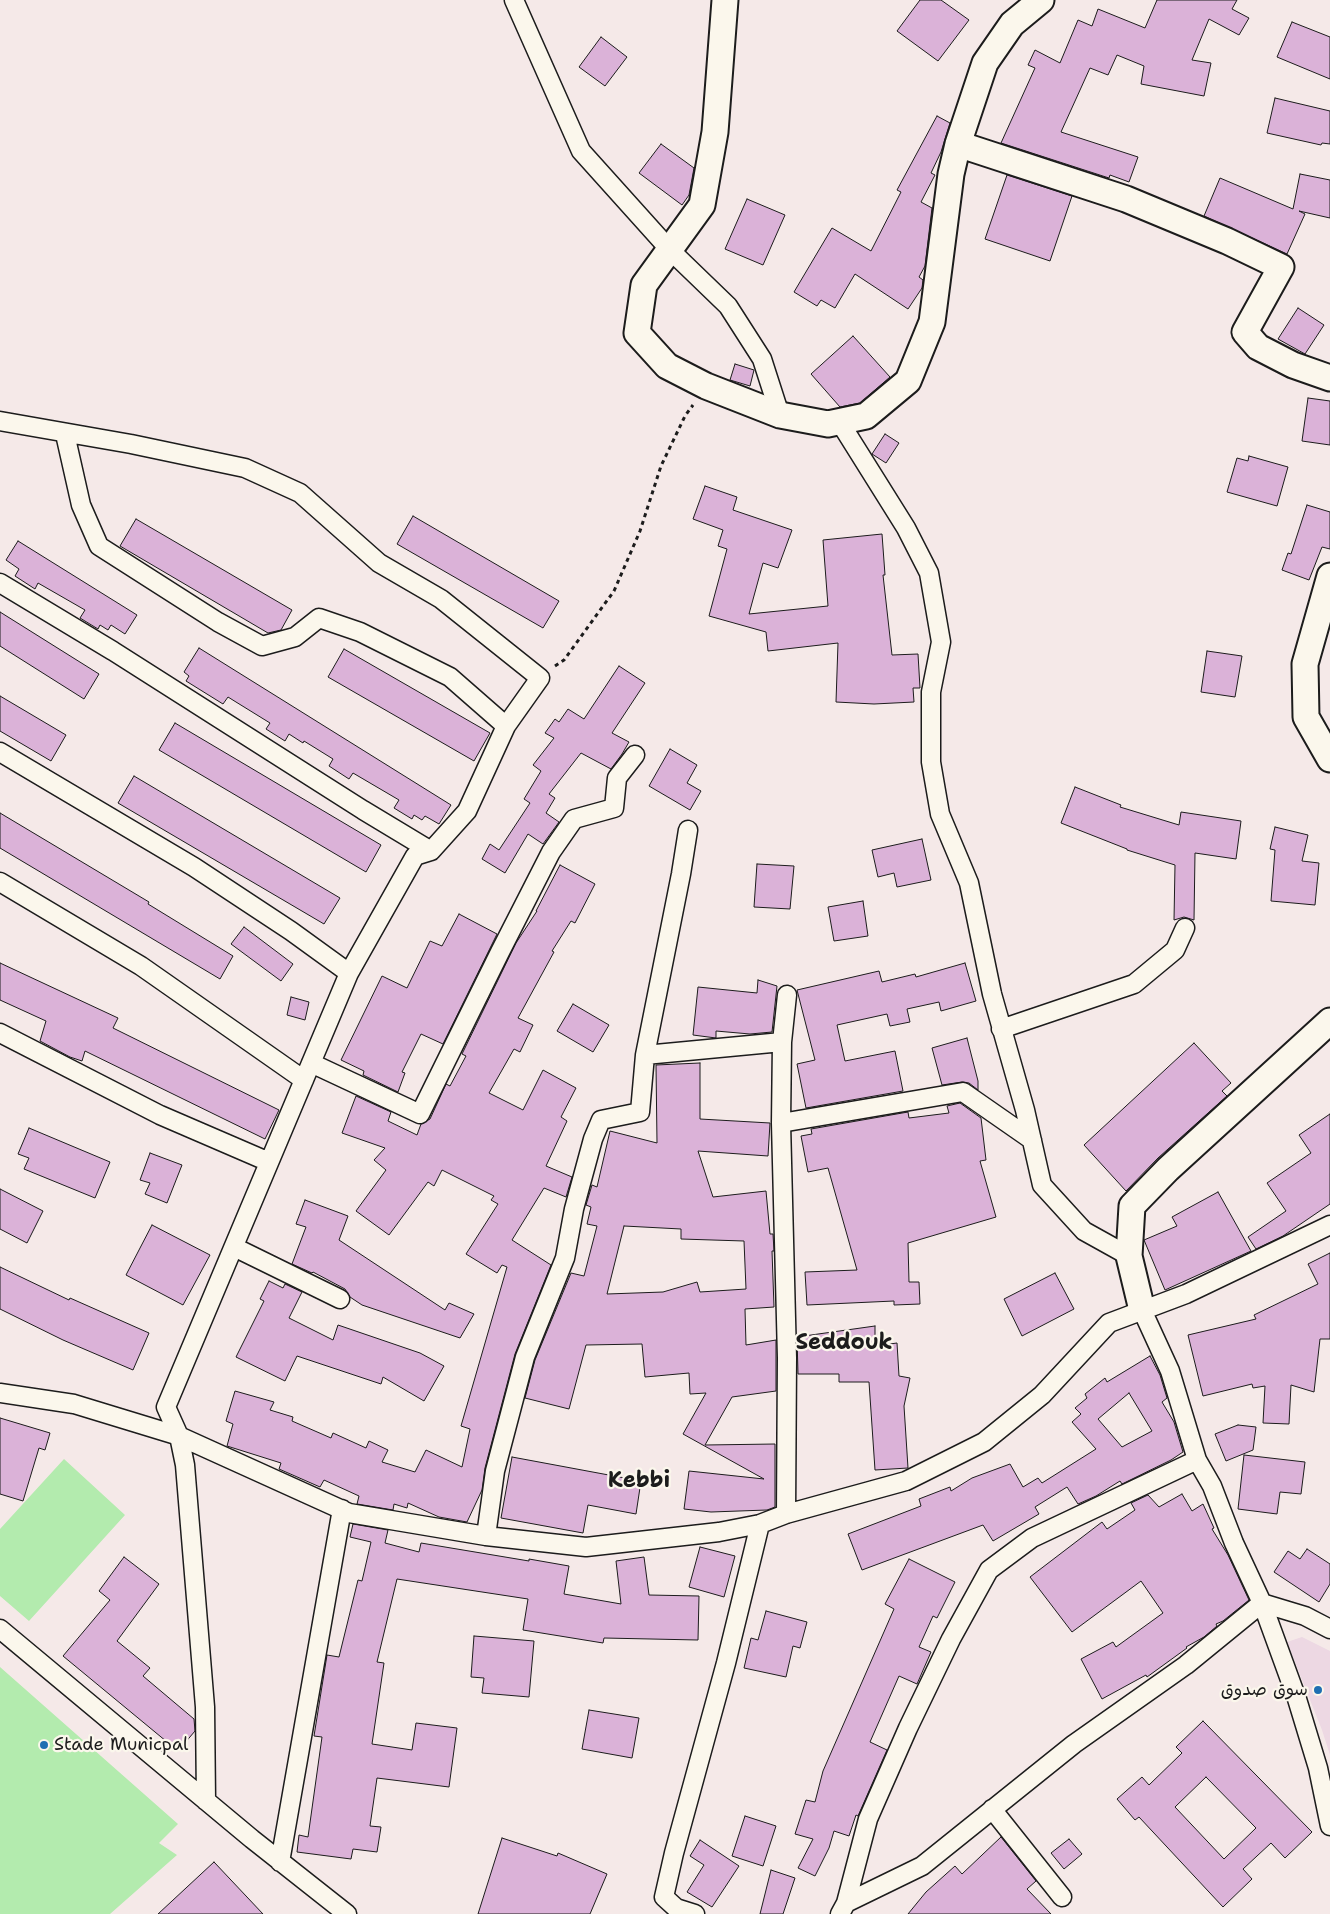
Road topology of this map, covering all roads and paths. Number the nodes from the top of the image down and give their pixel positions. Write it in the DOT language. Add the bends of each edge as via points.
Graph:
graph roads {
  1 [pos="514,0"];
  2 [pos="725,0"];
  3 [pos="1041,0"];
  4 [pos="958,144"];
  5 [pos="670,250"];
  6 [pos="1330,378"];
  7 [pos="780,415"];
  8 [pos="685,416"];
  9 [pos="0,421"];
  10 [pos="840,422"];
  11 [pos="65,434"];
  12 [pos="1330,576"];
  13 [pos="0,584"];
  14 [pos="540,678"];
  15 [pos="506,726"];
  16 [pos="0,752"];
  17 [pos="634,755"];
  18 [pos="1330,759"];
  19 [pos="688,830"];
  20 [pos="431,851"];
  21 [pos="0,882"];
  22 [pos="1184,928"];
  23 [pos="348,973"];
  24 [pos="787,995"];
  25 [pos="1327,1027"];
  26 [pos="1001,1029"];
  27 [pos="0,1034"];
  28 [pos="782,1042"];
  29 [pos="645,1055"];
  30 [pos="310,1063"];
  31 [pos="304,1080"];
  32 [pos="781,1124"];
  33 [pos="1032,1140"];
  34 [pos="269,1162"];
  35 [pos="1330,1225"];
  36 [pos="234,1247"];
  37 [pos="1129,1256"];
  38 [pos="340,1299"];
  39 [pos="1142,1310"];
  40 [pos="0,1393"];
  41 [pos="178,1436"];
  42 [pos="1197,1460"];
  43 [pos="342,1510"];
  44 [pos="786,1514"];
  45 [pos="760,1524"];
  46 [pos="486,1536"];
  47 [pos="1262,1603"];
  48 [pos="0,1629"];
  49 [pos="1330,1629"];
  50 [pos="206,1801"];
  51 [pos="992,1809"];
  52 [pos="1330,1826"];
  53 [pos="280,1862"];
  54 [pos="1062,1897"];
  55 [pos="843,1909"];
  56 [pos="347,1914"];
  57 [pos="695,1914"];
  1 -- 5 [label="street" via="581,151"];
  2 -- 5 [label="street" via="715,132 702,205"];
  3 -- 4 [label="street" via="1012,24 985,63"];
  4 -- 6 [label="street" via="1126,199 1227,240 1282,267 1245,332 1258,348 1293,366"];
  4 -- 10 [label="street" via="951,174 932,322 908,381 866,416"];
  5 -- 7 [label="street" via="728,306 762,359"];
  5 -- 7 [label="street" via="644,285 637,333 667,366 706,386"];
  7 -- 10 [label="street" via="828,424"];
  8 -- 14 [label="path" via="661,466 640,531 614,591 564,660"];
  9 -- 11 [label="street"];
  10 -- 26 [label="street" via="906,528 929,573 941,642 931,692 931,762 940,814 969,884"];
  11 -- 14 [label="street" via="245,468 300,493 379,563 441,599"];
  11 -- 15 [label="street" via="81,505 99,546 218,622 262,646 295,637 319,618 360,632 450,677"];
  12 -- 18 [label="street" via="1305,664 1306,717"];
  13 -- 20 [label="street" via="113,651"];
  14 -- 15 [label="street"];
  15 -- 20 [label="street" via="467,811"];
  16 -- 23 [label="street" via="194,867"];
  17 -- 30 [label="street" via="617,778 614,808 574,819 552,852 420,1114"];
  19 -- 29 [label="street"];
  20 -- 23 [label="street" via="415,856"];
  21 -- 31 [label="street" via="141,966"];
  22 -- 26 [label="street" via="1175,950 1134,984"];
  23 -- 30 [label="street"];
  24 -- 28 [label="street"];
  25 -- 37 [label="street" via="1168,1169 1132,1206"];
  26 -- 33 [label="street"];
  27 -- 34 [label="street" via="160,1115"];
  28 -- 29 [label="street"];
  28 -- 32 [label="street"];
  29 -- 46 [label="street" via="640,1112 600,1120 592,1140 565,1258 525,1357 496,1470"];
  30 -- 31 [label="street"];
  31 -- 34 [label="street"];
  32 -- 33 [label="street" via="963,1092"];
  32 -- 44 [label="street" via="787,1358"];
  33 -- 37 [label="street" via="1042,1185 1084,1231"];
  34 -- 36 [label="street"];
  35 -- 39 [label="street" via="1186,1294"];
  36 -- 38 [label="street"];
  36 -- 41 [label="street" via="166,1407"];
  37 -- 39 [label="street"];
  39 -- 42 [label="street" via="1170,1371"];
  39 -- 44 [label="street" via="1109,1323 1042,1395 984,1442 906,1480"];
  40 -- 41 [label="street" via="74,1404"];
  41 -- 43 [label="street"];
  41 -- 50 [label="street" via="185,1465 205,1707"];
  42 -- 47 [label="street" via="1212,1486"];
  42 -- 55 [label="street" via="1032,1538 989,1570 951,1639 872,1810"];
  43 -- 46 [label="street"];
  43 -- 53 [label="street"];
  44 -- 45 [label="street"];
  45 -- 46 [label="street" via="719,1532 586,1547"];
  45 -- 57 [label="street" via="664,1897 676,1908"];
  47 -- 49 [label="street" via="1305,1616"];
  47 -- 51 [label="street" via="1186,1665 1074,1744"];
  47 -- 52 [label="street" via="1313,1751"];
  48 -- 50 [label="street"];
  50 -- 53 [label="street"];
  51 -- 54 [label="street"];
  51 -- 55 [label="street" via="922,1866"];
  53 -- 56 [label="street"];
}
